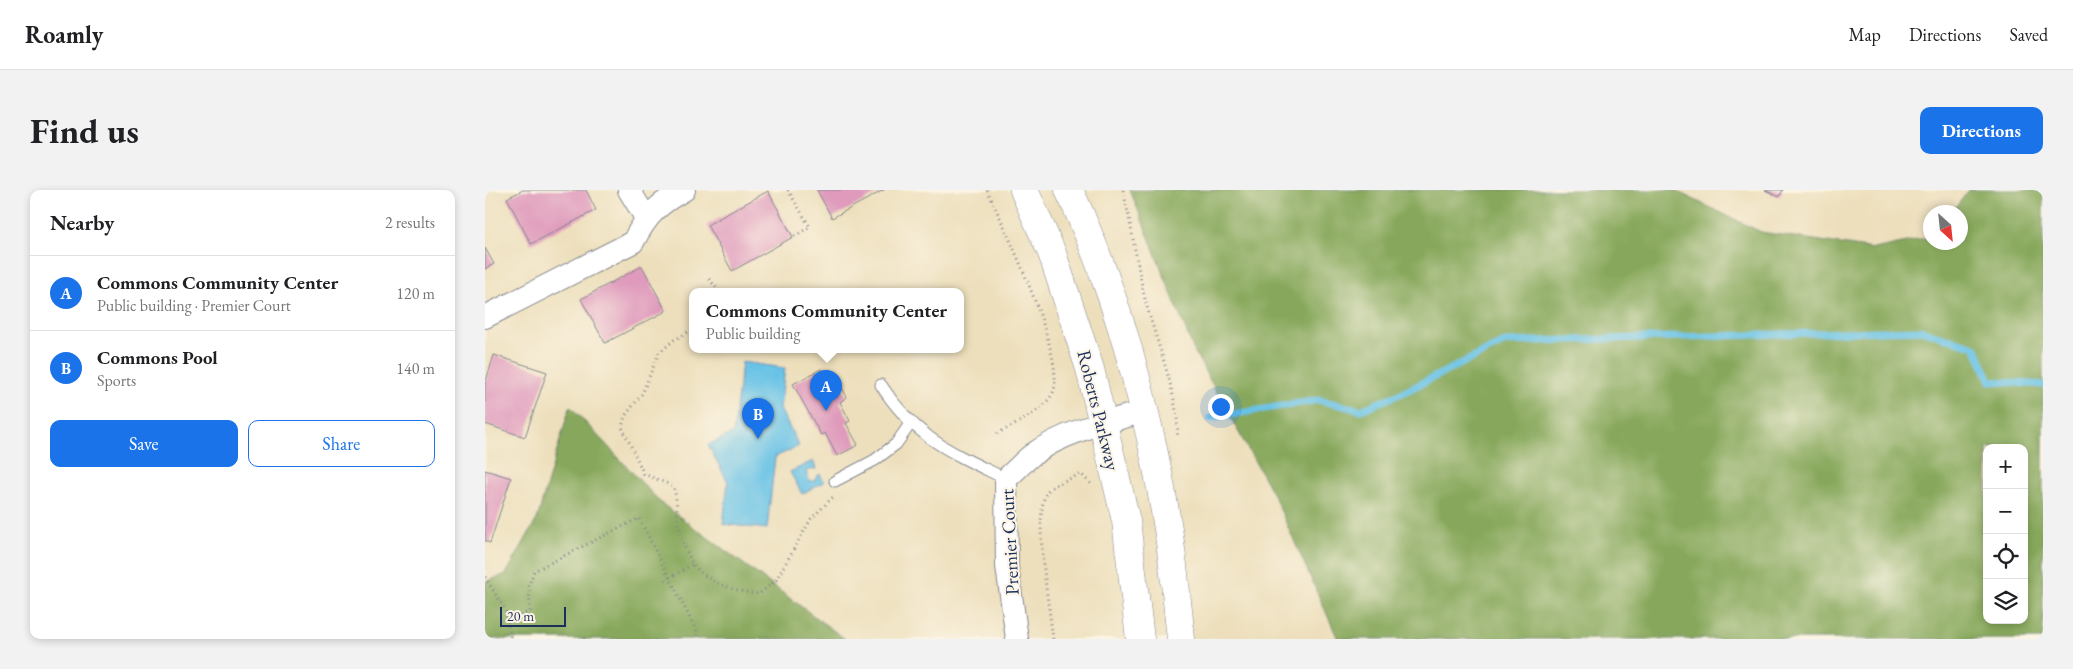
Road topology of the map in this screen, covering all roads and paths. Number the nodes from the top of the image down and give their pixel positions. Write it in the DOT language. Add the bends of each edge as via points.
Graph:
graph roads {
  1 [pos="629,190"];
  2 [pos="683,190"];
  3 [pos="788,190"];
  4 [pos="987,190"];
  5 [pos="1024,190"];
  6 [pos="1069,190"];
  7 [pos="1123,190"];
  8 [pos="645,218"];
  9 [pos="793,237"];
  10 [pos="709,279"];
  11 [pos="717,288"];
  12 [pos="485,318"];
  13 [pos="689,332"];
  14 [pos="881,385"];
  15 [pos="1143,412"];
  16 [pos="1103,422"];
  17 [pos="910,424"];
  18 [pos="994,435"];
  19 [pos="1176,447"];
  20 [pos="851,473"];
  21 [pos="1006,479"];
  22 [pos="835,480"];
  23 [pos="1095,488"];
  24 [pos="693,564"];
  25 [pos="485,577"];
  26 [pos="669,577"];
  27 [pos="665,580"];
  28 [pos="507,622"];
  29 [pos="509,639"];
  30 [pos="697,639"];
  31 [pos="1017,639"];
  32 [pos="1053,639"];
  33 [pos="1140,639"];
  34 [pos="1181,639"];
  1 -- 8 [label="street"];
  2 -- 8 [label="street" via="663,201"];
  3 -- 9 [label="path" via="810,227"];
  4 -- 18 [label="path" via="1031,291 1054,372 1054,390 1050,398 1032,414"];
  5 -- 16 [label="main road, Roberts Parkway" via="1051,253 1090,369"];
  6 -- 15 [label="main road" via="1102,272 1126,345"];
  7 -- 19 [label="path" via="1146,303 1175,408 1179,429"];
  8 -- 12 [label="street" via="633,242"];
  10 -- 11 [label="path"];
  13 -- 24 [label="path" via="659,352 642,394 625,416 622,427 644,474 673,486 679,527"];
  14 -- 17 [label="lane"];
  15 -- 16 [label="street, Premier Court"];
  15 -- 34 [label="main road" via="1169,531"];
  16 -- 21 [label="street, Premier Court" via="1066,436 1032,455"];
  16 -- 33 [label="main road, Roberts Parkway" via="1126,521"];
  17 -- 20 [label="lane" via="896,444"];
  17 -- 21 [label="lane" via="930,439"];
  20 -- 22 [label="lane"];
  20 -- 24 [label="path" via="842,489 811,519 776,580 759,594 723,586"];
  21 -- 31 [label="street, Premier Court" via="1007,566"];
  23 -- 32 [label="path" via="1081,474 1053,487 1046,493 1042,506 1041,535"];
  24 -- 26 [label="path"];
  25 -- 28 [label="path" via="506,611"];
  26 -- 27 [label="path"];
  26 -- 28 [label="path" via="639,518 534,572 529,585 530,611"];
  26 -- 30 [label="path" via="697,632"];
  28 -- 29 [label="path"];
}
